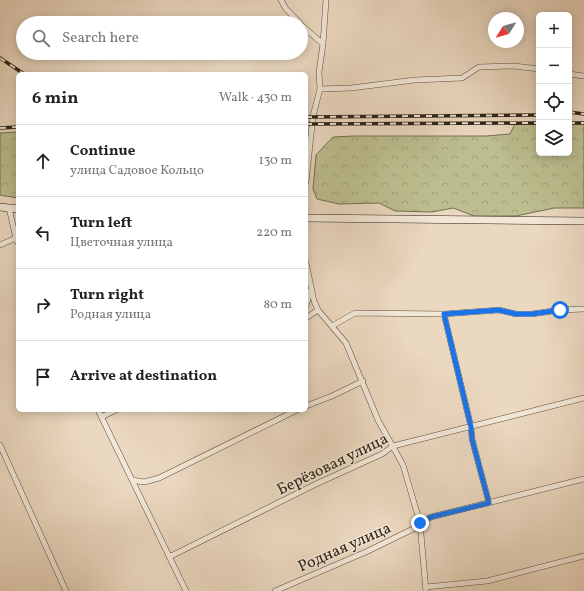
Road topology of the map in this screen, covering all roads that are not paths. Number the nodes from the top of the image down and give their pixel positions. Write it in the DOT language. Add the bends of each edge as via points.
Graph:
graph roads {
  1 [pos="281,0"];
  2 [pos="326,0"];
  3 [pos="293,16"];
  4 [pos="308,31"];
  5 [pos="323,44"];
  6 [pos="536,69"];
  7 [pos="572,74"];
  8 [pos="584,76"];
  9 [pos="320,89"];
  10 [pos="308,163"];
  11 [pos="0,207"];
  12 [pos="9,208"];
  13 [pos="16,209"];
  14 [pos="308,218"];
  15 [pos="584,221"];
  16 [pos="16,237"];
  17 [pos="16,241"];
  18 [pos="0,245"];
  19 [pos="308,273"];
  20 [pos="311,289"];
  21 [pos="308,299"];
  22 [pos="584,309"];
  23 [pos="318,310"];
  24 [pos="444,314"];
  25 [pos="308,317"];
  26 [pos="332,326"];
  27 [pos="363,381"];
  28 [pos="584,398"];
  29 [pos="308,405"];
  30 [pos="99,412"];
  31 [pos="112,412"];
  32 [pos="293,412"];
  33 [pos="101,417"];
  34 [pos="471,427"];
  35 [pos="0,445"];
  36 [pos="393,446"];
  37 [pos="132,480"];
  38 [pos="584,480"];
  39 [pos="489,503"];
  40 [pos="420,523"];
  41 [pos="584,556"];
  42 [pos="169,558"];
  43 [pos="426,589"];
  44 [pos="66,591"];
  45 [pos="186,591"];
  46 [pos="275,591"];
  1 -- 3 [label="street"];
  2 -- 5 [label="street"];
  4 -- 5 [label="street"];
  5 -- 9 [label="street" via="319,72"];
  6 -- 9 [label="street" via="514,66 479,67 462,78"];
  7 -- 8 [label="street"];
  9 -- 10 [label="street" via="313,116"];
  11 -- 12 [label="street"];
  12 -- 13 [label="street"];
  12 -- 16 [label="street"];
  14 -- 15 [label="street"];
  17 -- 18 [label="street"];
  19 -- 20 [label="street"];
  20 -- 21 [label="street"];
  20 -- 23 [label="street"];
  22 -- 24 [label="street" via="532,314 499,310"];
  23 -- 25 [label="street"];
  23 -- 26 [label="street"];
  24 -- 26 [label="street" via="355,314"];
  24 -- 34 [label="street"];
  26 -- 27 [label="street" via="346,343"];
  27 -- 29 [label="street"];
  27 -- 36 [label="street" via="378,420"];
  28 -- 34 [label="street, Берёзовая улица"];
  30 -- 33 [label="street"];
  31 -- 33 [label="street"];
  32 -- 37 [label="street" via="159,478 144,482"];
  33 -- 37 [label="street"];
  34 -- 36 [label="street, Берёзовая улица"];
  34 -- 39 [label="street"];
  35 -- 44 [label="street"];
  36 -- 40 [label="street" via="403,465"];
  36 -- 42 [label="street, Берёзовая улица" via="382,454"];
  37 -- 42 [label="street"];
  38 -- 39 [label="street, Родная улица"];
  39 -- 40 [label="street, Родная улица" via="431,517"];
  40 -- 43 [label="street"];
  40 -- 46 [label="street, Родная улица" via="415,528 368,551"];
  41 -- 43 [label="street" via="487,581"];
  42 -- 45 [label="street"];
}
